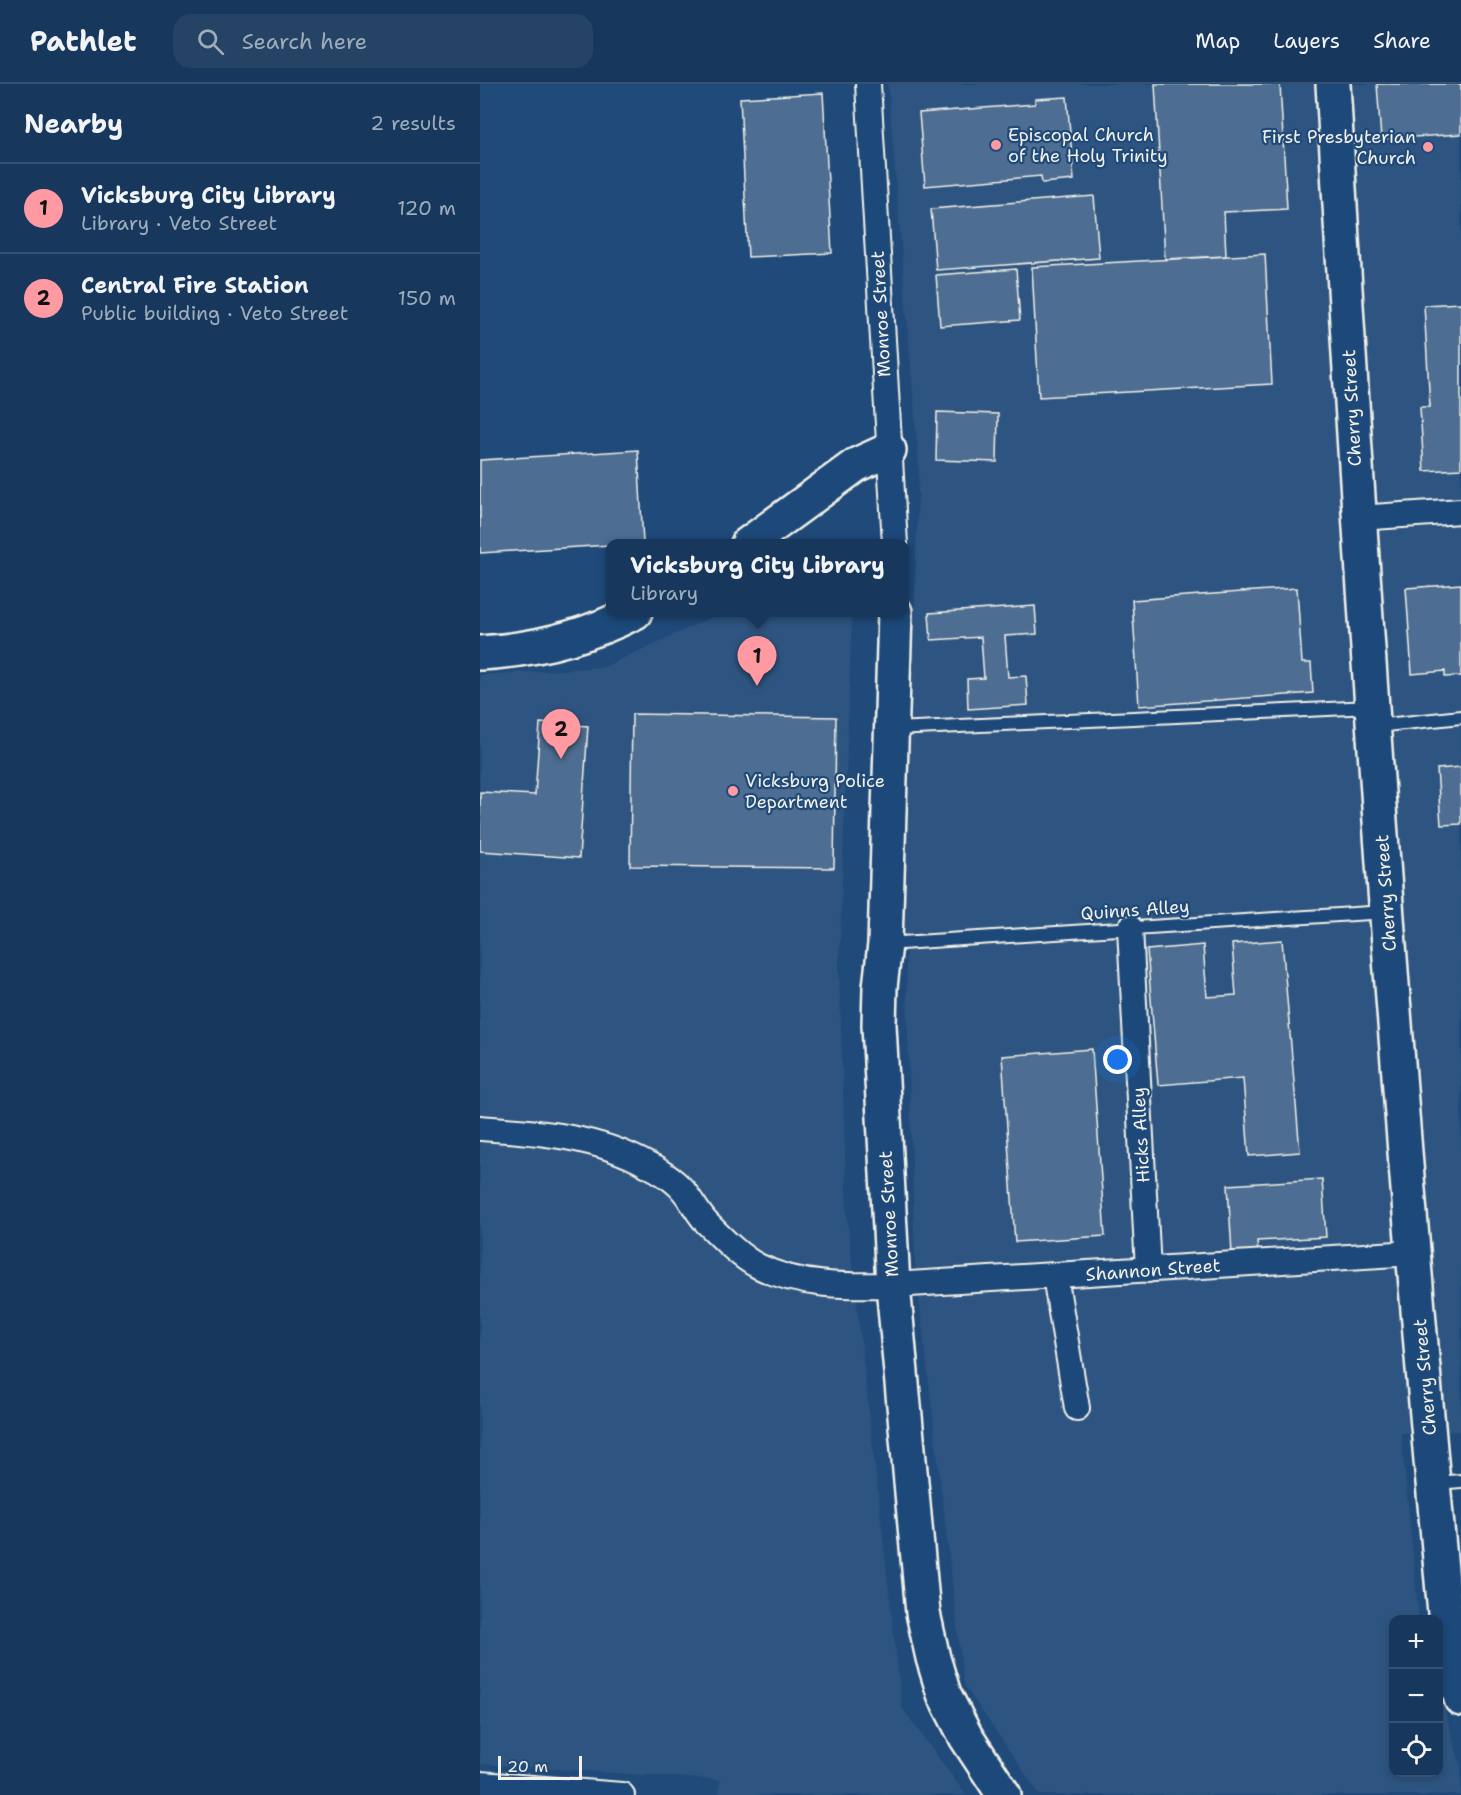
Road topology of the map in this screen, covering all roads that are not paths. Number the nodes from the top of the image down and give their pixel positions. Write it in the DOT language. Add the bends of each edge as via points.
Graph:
graph roads {
  1 [pos="868,84"];
  2 [pos="1333,84"];
  3 [pos="889,450"];
  4 [pos="1461,511"];
  5 [pos="1358,518"];
  6 [pos="754,539"];
  7 [pos="895,539"];
  8 [pos="625,617"];
  9 [pos="894,617"];
  10 [pos="480,653"];
  11 [pos="1373,716"];
  12 [pos="1461,717"];
  13 [pos="893,729"];
  14 [pos="1387,912"];
  15 [pos="1130,928"];
  16 [pos="885,944"];
  17 [pos="480,1128"];
  18 [pos="1413,1253"];
  19 [pos="1148,1270"];
  20 [pos="1055,1276"];
  21 [pos="893,1285"];
  22 [pos="1077,1408"];
  23 [pos="1448,1482"];
  24 [pos="1461,1699"];
  25 [pos="480,1784"];
  26 [pos="622,1795"];
  27 [pos="1004,1795"];
  1 -- 3 [label="street, Monroe Street"];
  2 -- 5 [label="street, Cherry Street"];
  3 -- 6 [label="street" via="856,465"];
  3 -- 7 [label="street, Monroe Street"];
  4 -- 5 [label="street"];
  5 -- 11 [label="street, Cherry Street"];
  8 -- 10 [label="street" via="552,644"];
  9 -- 13 [label="street, Monroe Street"];
  11 -- 12 [label="lane"];
  11 -- 13 [label="lane"];
  11 -- 14 [label="street, Cherry Street"];
  13 -- 16 [label="street, Monroe Street"];
  14 -- 15 [label="lane, Quinns Alley"];
  14 -- 18 [label="street, Cherry Street"];
  15 -- 16 [label="lane, Quinns Alley"];
  15 -- 19 [label="street, Hicks Alley"];
  16 -- 21 [label="street, Monroe Street" via="879,1025"];
  17 -- 21 [label="street, Shannon Street" via="574,1138 619,1151 649,1165 680,1187 704,1220 758,1266 797,1279 841,1286"];
  18 -- 19 [label="street, Shannon Street"];
  18 -- 23 [label="street, Cherry Street"];
  19 -- 20 [label="street, Shannon Street"];
  20 -- 21 [label="street, Shannon Street"];
  20 -- 22 [label="street"];
  21 -- 27 [label="street, Monroe Street" via="923,1613 944,1694 966,1737"];
  23 -- 24 [label="street, Cherry Street" via="1445,1613"];
  25 -- 26 [label="street"];
}
